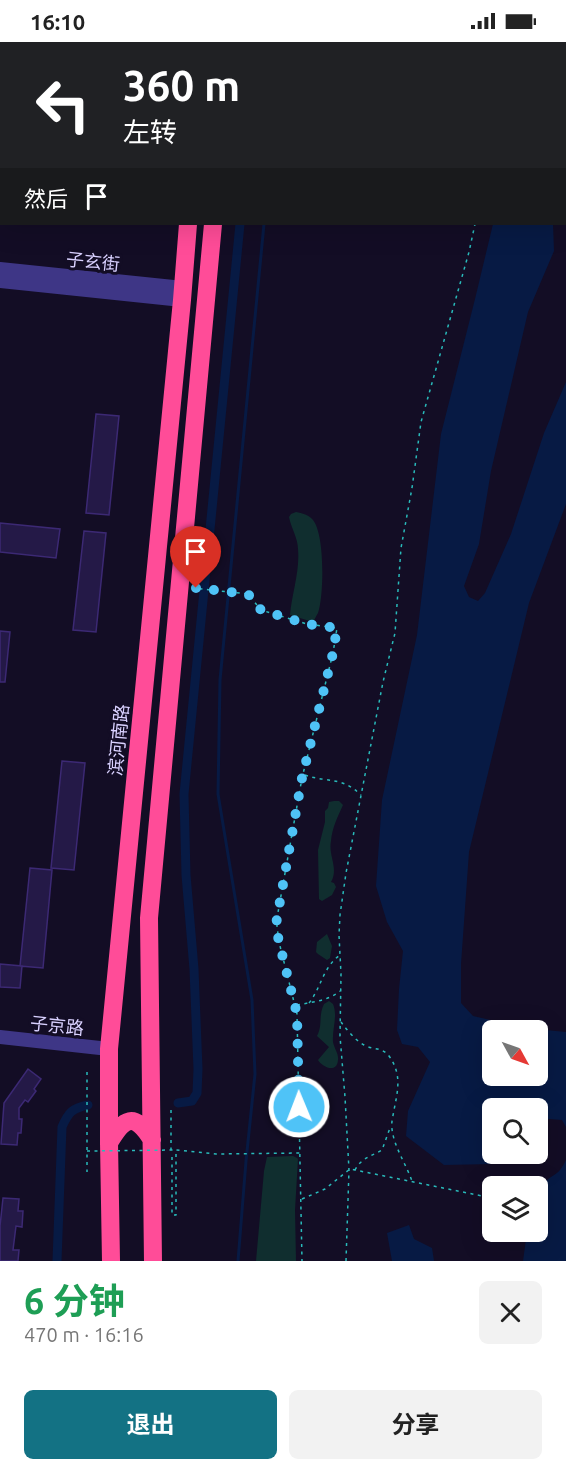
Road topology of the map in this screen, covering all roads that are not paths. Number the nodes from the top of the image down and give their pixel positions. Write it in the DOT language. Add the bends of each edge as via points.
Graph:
graph roads {
  1 [pos="188,225"];
  2 [pos="213,225"];
  3 [pos="0,269"];
  4 [pos="0,281"];
  5 [pos="182,294"];
  6 [pos="0,1037"];
  7 [pos="110,1049"];
  8 [pos="152,1140"];
  9 [pos="108,1143"];
  10 [pos="111,1261"];
  11 [pos="153,1261"];
  1 -- 5 [label="highway, 滨河南路"];
  2 -- 8 [label="highway" via="149,918"];
  3 -- 5 [label="street, 子玄街"];
  4 -- 5 [label="street, 子玄街"];
  5 -- 7 [label="highway, 滨河南路"];
  6 -- 7 [label="street, 子京路"];
  7 -- 9 [label="highway, 滨河南路"];
  8 -- 9 [label="highway" via="145,1129 128,1121"];
  8 -- 11 [label="highway"];
  9 -- 10 [label="highway, 滨河南路"];
}
